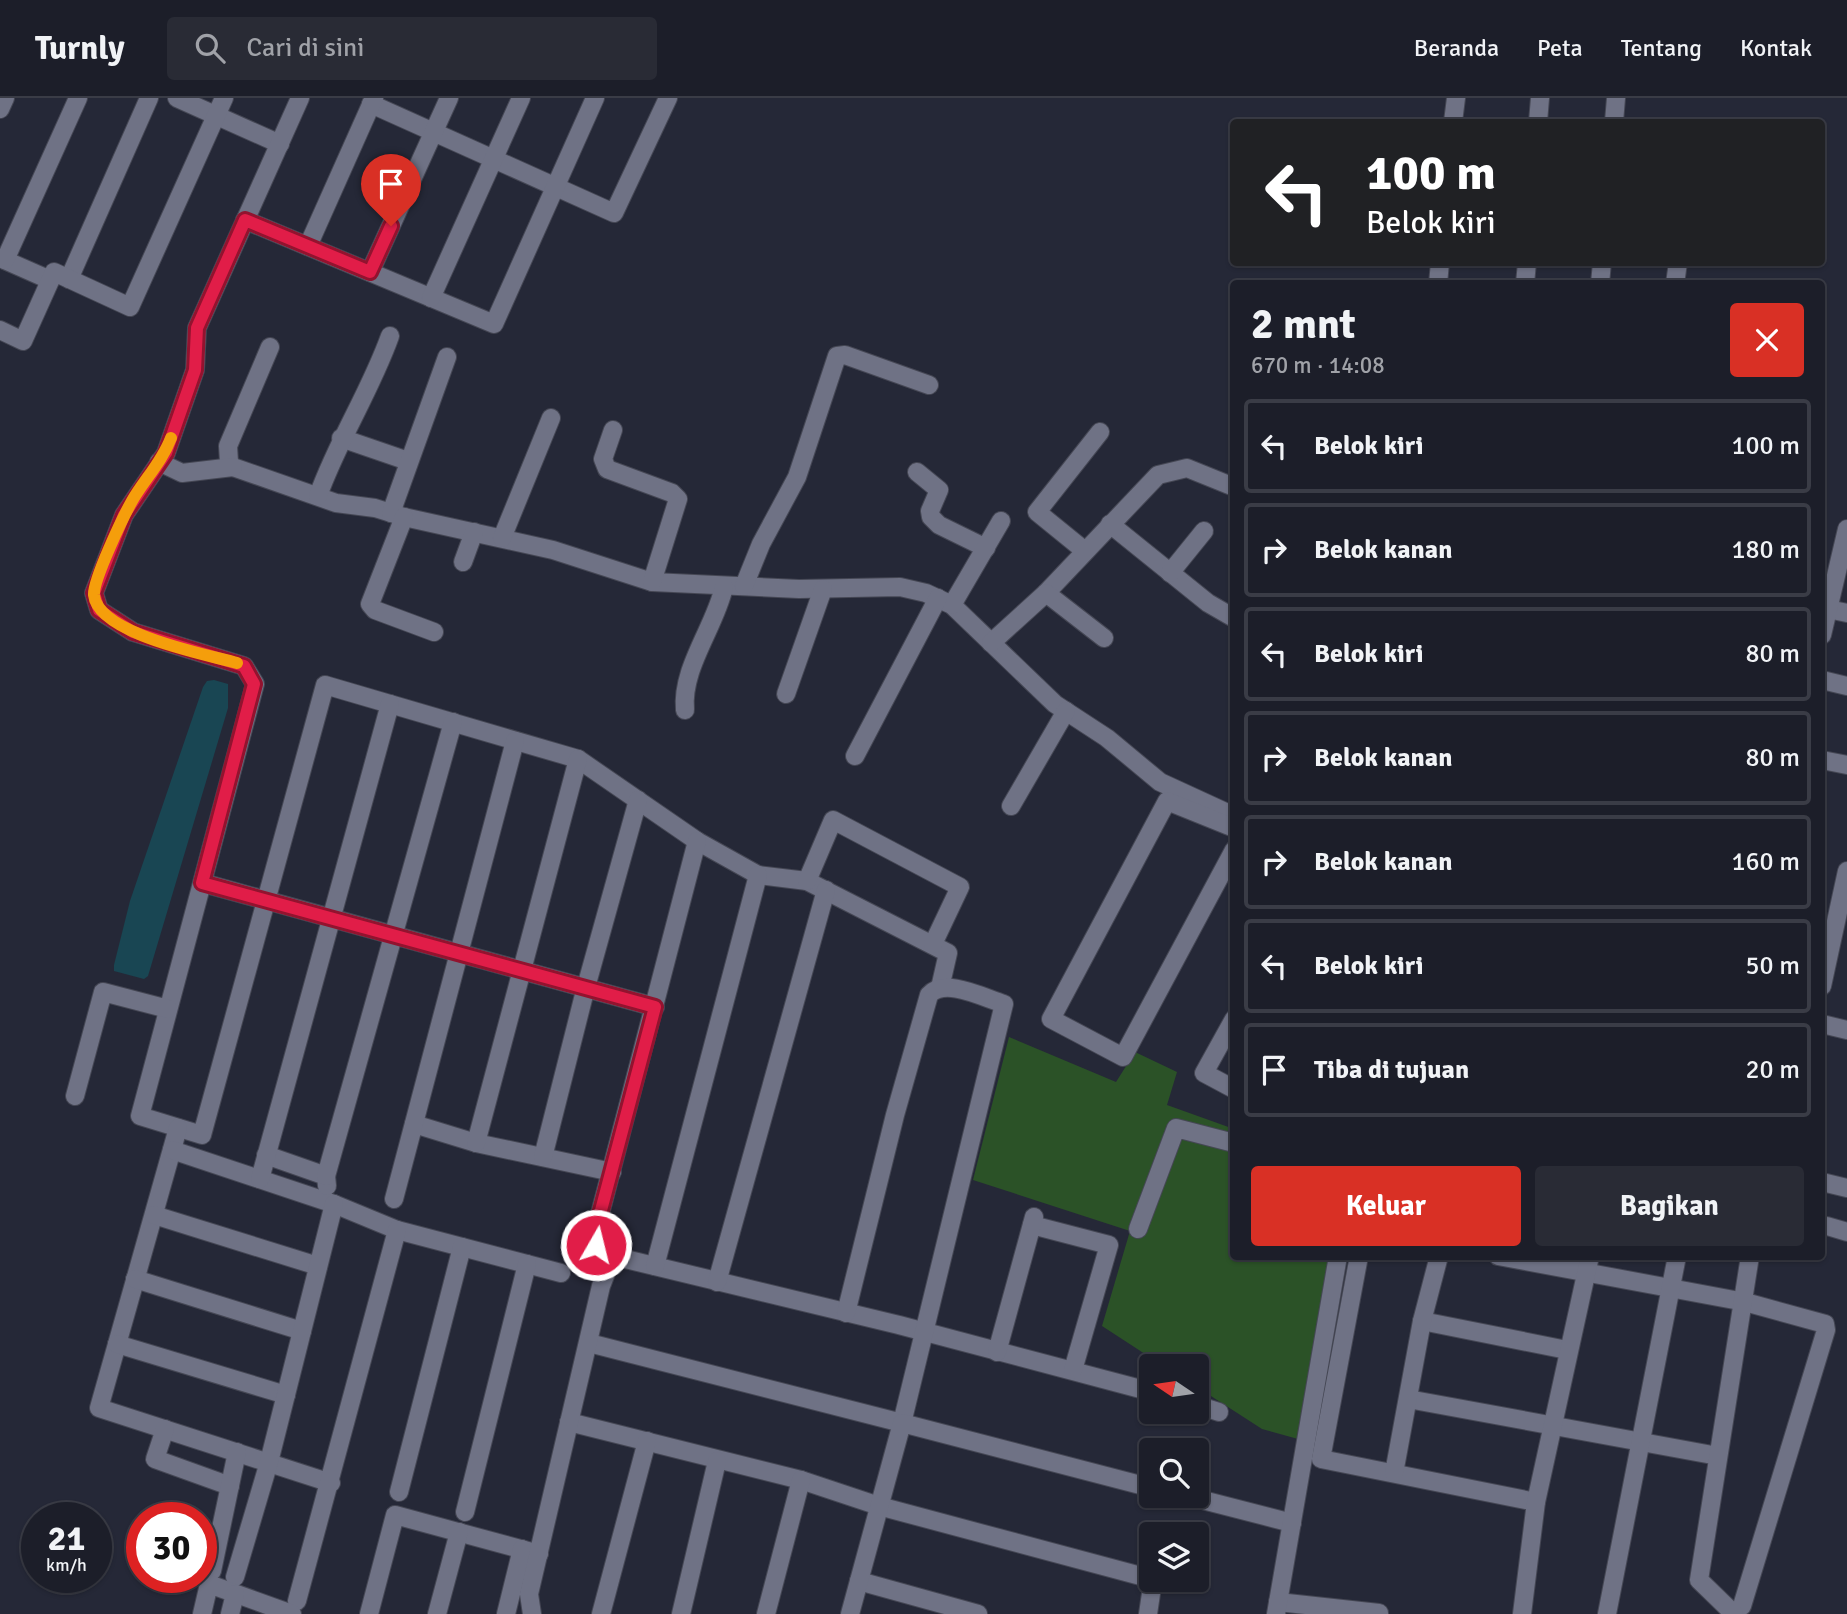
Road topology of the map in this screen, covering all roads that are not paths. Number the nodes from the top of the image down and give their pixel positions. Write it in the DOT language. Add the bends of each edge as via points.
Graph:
graph roads {
  1 [pos="5,98"];
  2 [pos="78,98"];
  3 [pos="149,98"];
  4 [pos="177,98"];
  5 [pos="224,98"];
  6 [pos="300,98"];
  7 [pos="449,98"];
  8 [pos="521,98"];
  9 [pos="595,98"];
  10 [pos="668,98"];
  11 [pos="1455,98"];
  12 [pos="1540,98"];
  13 [pos="1616,98"];
  14 [pos="373,101"];
  15 [pos="0,109"];
  16 [pos="216,116"];
  17 [pos="1453,119"];
  18 [pos="1538,119"];
  19 [pos="1614,119"];
  20 [pos="433,133"];
  21 [pos="280,144"];
  22 [pos="493,160"];
  23 [pos="554,186"];
  24 [pos="245,220"];
  25 [pos="308,246"];
  26 [pos="2,259"];
  27 [pos="370,272"];
  28 [pos="69,279"];
  29 [pos="50,281"];
  30 [pos="431,298"];
  31 [pos="0,330"];
  32 [pos="390,337"];
  33 [pos="270,347"];
  34 [pos="447,357"];
  35 [pos="929,384"];
  36 [pos="551,418"];
  37 [pos="613,430"];
  38 [pos="1100,432"];
  39 [pos="341,438"];
  40 [pos="408,461"];
  41 [pos="159,462"];
  42 [pos="233,467"];
  43 [pos="917,472"];
  44 [pos="1230,485"];
  45 [pos="318,496"];
  46 [pos="398,515"];
  47 [pos="1001,521"];
  48 [pos="1110,524"];
  49 [pos="1204,531"];
  50 [pos="474,532"];
  51 [pos="1847,532"];
  52 [pos="502,538"];
  53 [pos="986,548"];
  54 [pos="1085,551"];
  55 [pos="463,562"];
  56 [pos="1170,573"];
  57 [pos="652,582"];
  58 [pos="744,586"];
  59 [pos="724,587"];
  60 [pos="823,589"];
  61 [pos="1046,593"];
  62 [pos="945,601"];
  63 [pos="1828,609"];
  64 [pos="1847,613"];
  65 [pos="1230,616"];
  66 [pos="1825,622"];
  67 [pos="434,632"];
  68 [pos="1104,638"];
  69 [pos="992,643"];
  70 [pos="1825,681"];
  71 [pos="1847,686"];
  72 [pos="786,694"];
  73 [pos="390,704"];
  74 [pos="685,710"];
  75 [pos="1066,711"];
  76 [pos="453,722"];
  77 [pos="515,741"];
  78 [pos="855,756"];
  79 [pos="578,759"];
  80 [pos="1825,761"];
  81 [pos="1847,765"];
  82 [pos="638,800"];
  83 [pos="1011,806"];
  84 [pos="1230,814"];
  85 [pos="1230,826"];
  86 [pos="697,841"];
  87 [pos="1230,857"];
  88 [pos="1847,871"];
  89 [pos="758,875"];
  90 [pos="807,881"];
  91 [pos="202,883"];
  92 [pos="826,890"];
  93 [pos="266,901"];
  94 [pos="331,919"];
  95 [pos="394,936"];
  96 [pos="933,944"];
  97 [pos="459,952"];
  98 [pos="522,969"];
  99 [pos="1825,972"];
  100 [pos="586,987"];
  101 [pos="940,988"];
  102 [pos="655,1007"];
  103 [pos="169,1009"];
  104 [pos="1825,1025"];
  105 [pos="1230,1026"];
  106 [pos="1847,1030"];
  107 [pos="1230,1088"];
  108 [pos="75,1096"];
  109 [pos="414,1124"];
  110 [pos="178,1128"];
  111 [pos="1230,1142"];
  112 [pos="476,1143"];
  113 [pos="172,1150"];
  114 [pos="266,1155"];
  115 [pos="543,1157"];
  116 [pos="612,1172"];
  117 [pos="327,1176"];
  118 [pos="260,1179"];
  119 [pos="1825,1183"];
  120 [pos="1847,1188"];
  121 [pos="394,1199"];
  122 [pos="330,1203"];
  123 [pos="154,1215"];
  124 [pos="1827,1226"];
  125 [pos="1138,1229"];
  126 [pos="397,1230"];
  127 [pos="1847,1232"];
  128 [pos="463,1247"];
  129 [pos="612,1258"];
  130 [pos="1337,1260"];
  131 [pos="1358,1260"];
  132 [pos="1438,1260"];
  133 [pos="1537,1260"];
  134 [pos="1677,1260"];
  135 [pos="1750,1260"];
  136 [pos="527,1264"];
  137 [pos="1588,1265"];
  138 [pos="318,1266"];
  139 [pos="655,1266"];
  140 [pos="561,1273"];
  141 [pos="135,1279"];
  142 [pos="717,1282"];
  143 [pos="1673,1289"];
  144 [pos="1745,1301"];
  145 [pos="846,1313"];
  146 [pos="1422,1321"];
  147 [pos="302,1331"];
  148 [pos="924,1332"];
  149 [pos="589,1343"];
  150 [pos="117,1344"];
  151 [pos="1567,1350"];
  152 [pos="998,1352"];
  153 [pos="1073,1370"];
  154 [pos="1139,1388"];
  155 [pos="286,1395"];
  156 [pos="1408,1399"];
  157 [pos="1209,1409"];
  158 [pos="1219,1412"];
  159 [pos="569,1422"];
  160 [pos="902,1423"];
  161 [pos="1554,1425"];
  162 [pos="165,1429"];
  163 [pos="647,1441"];
  164 [pos="1642,1442"];
  165 [pos="237,1452"];
  166 [pos="1718,1456"];
  167 [pos="718,1461"];
  168 [pos="269,1462"];
  169 [pos="1394,1473"];
  170 [pos="801,1480"];
  171 [pos="331,1483"];
  172 [pos="1139,1485"];
  173 [pos="230,1486"];
  174 [pos="399,1492"];
  175 [pos="1209,1502"];
  176 [pos="1536,1502"];
  177 [pos="879,1506"];
  178 [pos="465,1512"];
  179 [pos="1292,1523"];
  180 [pos="458,1532"];
  181 [pos="217,1547"];
  182 [pos="531,1551"];
  183 [pos="1139,1576"];
  184 [pos="859,1581"];
  185 [pos="235,1585"];
  186 [pos="1151,1592"];
  187 [pos="294,1607"];
  188 [pos="1277,1608"];
  189 [pos="1738,1610"];
  190 [pos="507,1611"];
  191 [pos="1378,1613"];
  192 [pos="202,1614"];
  193 [pos="230,1614"];
  194 [pos="369,1614"];
  195 [pos="437,1614"];
  196 [pos="529,1614"];
  197 [pos="601,1614"];
  198 [pos="681,1614"];
  199 [pos="766,1614"];
  200 [pos="850,1614"];
  201 [pos="978,1614"];
  202 [pos="1148,1614"];
  203 [pos="1522,1614"];
  204 [pos="1607,1614"];
  1 -- 15 [label="street"];
  2 -- 26 [label="street"];
  3 -- 28 [label="street"];
  4 -- 16 [label="street"];
  5 -- 16 [label="street"];
  6 -- 21 [label="street"];
  7 -- 20 [label="street"];
  8 -- 22 [label="street"];
  9 -- 23 [label="street"];
  10 -- 23 [label="street" via="614,213"];
  11 -- 17 [label="street"];
  12 -- 18 [label="street"];
  13 -- 19 [label="street"];
  14 -- 20 [label="street"];
  14 -- 25 [label="street"];
  16 -- 21 [label="street"];
  16 -- 28 [label="street" via="130,307"];
  20 -- 22 [label="street"];
  20 -- 27 [label="street"];
  21 -- 24 [label="street"];
  22 -- 23 [label="street"];
  22 -- 30 [label="street"];
  23 -- 30 [label="street" via="494,324"];
  24 -- 25 [label="street"];
  24 -- 41 [label="street" via="197,328 195,370"];
  25 -- 27 [label="street"];
  26 -- 29 [label="street"];
  27 -- 30 [label="street"];
  28 -- 29 [label="street" via="54,272"];
  29 -- 31 [label="street" via="23,341"];
  32 -- 39 [label="street" via="369,391"];
  33 -- 42 [label="street" via="228,446"];
  34 -- 40 [label="street"];
  35 -- 58 [label="street" via="837,356 797,477"];
  36 -- 52 [label="street"];
  37 -- 57 [label="street" via="603,459 607,469 678,499"];
  38 -- 54 [label="street" via="1037,512"];
  39 -- 40 [label="street"];
  39 -- 45 [label="street"];
  40 -- 46 [label="street"];
  41 -- 42 [label="street" via="183,473"];
  41 -- 91 [label="street" via="124,515 94,593 99,610 112,621 133,632 244,666 254,684"];
  42 -- 45 [label="street"];
  43 -- 53 [label="street" via="939,490 930,511 934,521"];
  44 -- 48 [label="street" via="1187,468 1167,471 1152,480"];
  45 -- 46 [label="street"];
  46 -- 50 [label="street"];
  46 -- 67 [label="street" via="370,604"];
  47 -- 53 [label="street"];
  48 -- 54 [label="street"];
  48 -- 56 [label="street"];
  49 -- 56 [label="street"];
  50 -- 52 [label="street"];
  50 -- 55 [label="street"];
  51 -- 63 [label="street"];
  52 -- 57 [label="street"];
  53 -- 62 [label="street"];
  54 -- 61 [label="street"];
  56 -- 65 [label="street"];
  57 -- 59 [label="street"];
  58 -- 59 [label="street"];
  58 -- 60 [label="street"];
  59 -- 74 [label="street" via="686,683"];
  60 -- 62 [label="street" via="900,587"];
  60 -- 72 [label="street"];
  61 -- 68 [label="street"];
  61 -- 69 [label="street"];
  62 -- 69 [label="street"];
  62 -- 78 [label="street"];
  63 -- 64 [label="street"];
  63 -- 66 [label="street"];
  69 -- 75 [label="street"];
  70 -- 71 [label="street"];
  73 -- 76 [label="street"];
  73 -- 93 [label="street" via="325,685"];
  73 -- 94 [label="street"];
  75 -- 83 [label="street"];
  75 -- 84 [label="street" via="1160,782"];
  76 -- 77 [label="street"];
  76 -- 95 [label="street"];
  77 -- 79 [label="street"];
  77 -- 97 [label="street"];
  79 -- 82 [label="street"];
  79 -- 98 [label="street"];
  80 -- 81 [label="street"];
  82 -- 86 [label="street"];
  82 -- 100 [label="street"];
  85 -- 87 [label="street" via="1167,801 1051,1019 1123,1057"];
  86 -- 89 [label="street"];
  86 -- 102 [label="street"];
  88 -- 99 [label="street"];
  89 -- 90 [label="street"];
  89 -- 139 [label="street"];
  90 -- 92 [label="street"];
  90 -- 96 [label="street" via="833,820 960,887"];
  91 -- 93 [label="street"];
  91 -- 103 [label="street"];
  92 -- 96 [label="street"];
  92 -- 142 [label="street"];
  93 -- 94 [label="street"];
  93 -- 110 [label="street" via="202,1135"];
  94 -- 95 [label="street"];
  94 -- 114 [label="street"];
  95 -- 97 [label="street"];
  95 -- 117 [label="street"];
  96 -- 101 [label="street" via="948,953"];
  97 -- 98 [label="street"];
  97 -- 109 [label="street"];
  98 -- 100 [label="street"];
  98 -- 112 [label="street"];
  100 -- 102 [label="street"];
  100 -- 115 [label="street"];
  101 -- 145 [label="street" via="929,995"];
  101 -- 148 [label="street" via="1004,1004"];
  102 -- 116 [label="street"];
  103 -- 108 [label="street" via="103,992"];
  103 -- 110 [label="street" via="140,1116"];
  104 -- 106 [label="street"];
  105 -- 107 [label="street" via="1205,1073"];
  109 -- 112 [label="street"];
  109 -- 121 [label="street"];
  110 -- 113 [label="street"];
  111 -- 125 [label="street" via="1176,1128"];
  112 -- 115 [label="street"];
  113 -- 118 [label="street"];
  113 -- 123 [label="street"];
  114 -- 117 [label="street"];
  114 -- 118 [label="street"];
  115 -- 116 [label="street"];
  116 -- 129 [label="street" via="595,1233 596,1245"];
  117 -- 122 [label="street"];
  118 -- 122 [label="street"];
  119 -- 120 [label="street"];
  122 -- 126 [label="street"];
  122 -- 138 [label="street"];
  123 -- 138 [label="street"];
  123 -- 141 [label="street"];
  124 -- 127 [label="street"];
  126 -- 128 [label="street"];
  126 -- 171 [label="street"];
  128 -- 136 [label="street"];
  128 -- 174 [label="street"];
  129 -- 139 [label="street"];
  129 -- 149 [label="street"];
  130 -- 179 [label="street"];
  131 -- 169 [label="street" via="1321,1459"];
  132 -- 146 [label="street"];
  133 -- 137 [label="street"];
  134 -- 143 [label="street"];
  135 -- 144 [label="street"];
  136 -- 140 [label="street"];
  136 -- 178 [label="street"];
  137 -- 143 [label="street"];
  137 -- 151 [label="street"];
  138 -- 147 [label="street"];
  139 -- 142 [label="street"];
  141 -- 147 [label="street"];
  141 -- 150 [label="street"];
  142 -- 145 [label="street"];
  143 -- 144 [label="street"];
  143 -- 164 [label="street"];
  144 -- 166 [label="street"];
  144 -- 189 [label="street" via="1823,1322 1826,1330"];
  145 -- 148 [label="street"];
  146 -- 151 [label="street"];
  146 -- 156 [label="street"];
  147 -- 155 [label="street"];
  148 -- 152 [label="street"];
  148 -- 160 [label="street"];
  149 -- 159 [label="street"];
  149 -- 160 [label="street"];
  150 -- 155 [label="street"];
  150 -- 162 [label="street" via="99,1408"];
  151 -- 161 [label="street"];
  152 -- 153 [label="street"];
  152 -- 153 [label="street" via="1034,1221 1109,1245"];
  153 -- 154 [label="street"];
  155 -- 168 [label="street"];
  156 -- 161 [label="street"];
  156 -- 169 [label="street"];
  157 -- 158 [label="street"];
  159 -- 163 [label="street"];
  159 -- 182 [label="street"];
  160 -- 172 [label="street"];
  160 -- 177 [label="street"];
  161 -- 164 [label="street"];
  161 -- 176 [label="street"];
  162 -- 165 [label="street"];
  162 -- 173 [label="street" via="155,1459"];
  163 -- 167 [label="street"];
  163 -- 197 [label="street"];
  164 -- 166 [label="street"];
  164 -- 204 [label="street"];
  165 -- 168 [label="street"];
  165 -- 173 [label="street"];
  166 -- 189 [label="street" via="1699,1580"];
  167 -- 170 [label="street"];
  167 -- 198 [label="street"];
  168 -- 171 [label="street"];
  168 -- 185 [label="street"];
  169 -- 176 [label="street"];
  170 -- 177 [label="street"];
  170 -- 199 [label="street"];
  171 -- 187 [label="street"];
  173 -- 181 [label="street"];
  175 -- 179 [label="street"];
  176 -- 203 [label="street"];
  177 -- 183 [label="street"];
  177 -- 184 [label="street"];
  179 -- 188 [label="street"];
  180 -- 182 [label="street"];
  180 -- 194 [label="street" via="395,1515"];
  180 -- 195 [label="street"];
  182 -- 190 [label="street"];
  182 -- 196 [label="street"];
  184 -- 200 [label="street"];
  184 -- 201 [label="street"];
  185 -- 187 [label="street"];
  185 -- 192 [label="street" via="209,1584"];
  185 -- 193 [label="street"];
  186 -- 202 [label="street"];
  188 -- 191 [label="street"];
  190 -- 196 [label="street"];
}
